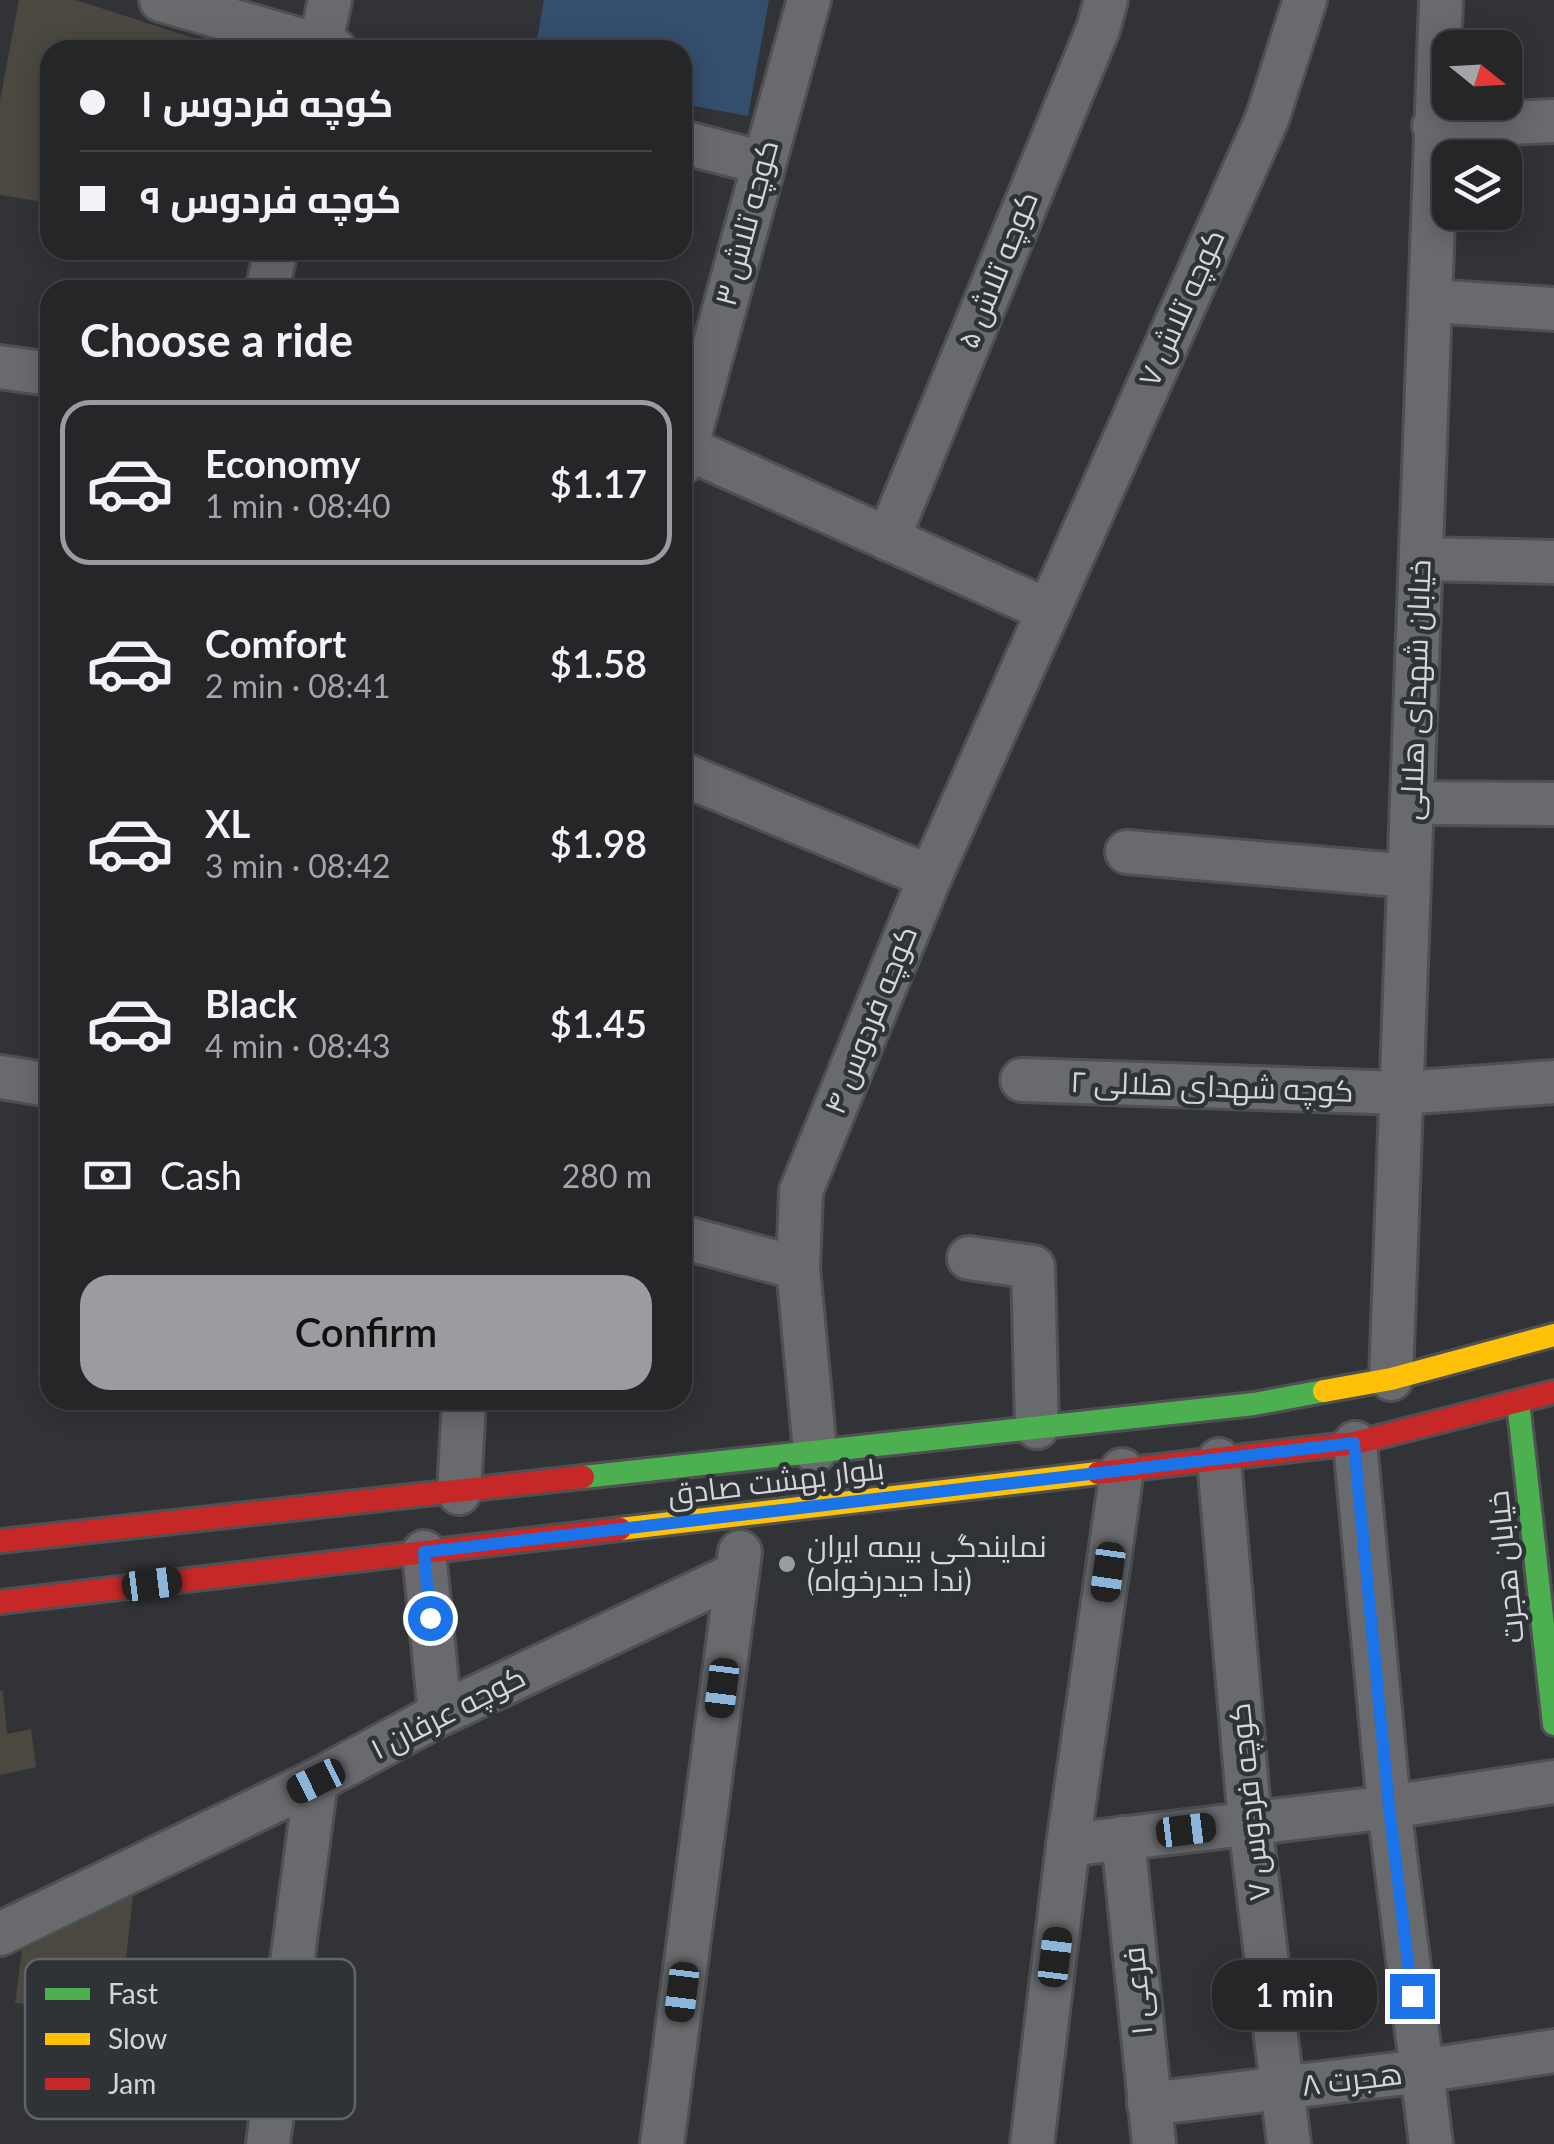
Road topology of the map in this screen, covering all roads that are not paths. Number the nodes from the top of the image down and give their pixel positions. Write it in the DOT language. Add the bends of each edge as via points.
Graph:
graph roads {
  1 [pos="161,0"];
  2 [pos="330,0"];
  3 [pos="809,0"];
  4 [pos="1106,0"];
  5 [pos="1304,0"];
  6 [pos="1441,0"];
  7 [pos="295,40"];
  8 [pos="326,40"];
  9 [pos="1554,121"];
  10 [pos="1434,126"];
  11 [pos="692,145"];
  12 [pos="763,163"];
  13 [pos="1430,301"];
  14 [pos="1554,308"];
  15 [pos="0,367"];
  16 [pos="40,373"];
  17 [pos="692,423"];
  18 [pos="692,455"];
  19 [pos="888,539"];
  20 [pos="1421,560"];
  21 [pos="1554,562"];
  22 [pos="1047,610"];
  23 [pos="692,778"];
  24 [pos="1412,803"];
  25 [pos="1554,804"];
  26 [pos="1127,852"];
  27 [pos="930,876"];
  28 [pos="1410,876"];
  29 [pos="0,1077"];
  30 [pos="1022,1080"];
  31 [pos="1554,1082"];
  32 [pos="40,1083"];
  33 [pos="1402,1094"];
  34 [pos="692,1240"];
  35 [pos="969,1258"];
  36 [pos="798,1268"];
  37 [pos="1554,1335"];
  38 [pos="1392,1379"];
  39 [pos="1554,1392"];
  40 [pos="1518,1402"];
  41 [pos="463,1410"];
  42 [pos="1036,1427"];
  43 [pos="1354,1443"];
  44 [pos="815,1451"];
  45 [pos="1218,1460"];
  46 [pos="1122,1470"];
  47 [pos="459,1492"];
  48 [pos="745,1516"];
  49 [pos="0,1541"];
  50 [pos="265,1542"];
  51 [pos="424,1552"];
  52 [pos="736,1574"];
  53 [pos="0,1602"];
  54 [pos="440,1714"];
  55 [pos="1554,1724"];
  56 [pos="316,1781"];
  57 [pos="1554,1782"];
  58 [pos="1389,1807"];
  59 [pos="1250,1823"];
  60 [pos="1122,1838"];
  61 [pos="1068,1845"];
  62 [pos="0,1934"];
  63 [pos="292,1959"];
  64 [pos="1554,2052"];
  65 [pos="1422,2072"];
  66 [pos="1282,2088"];
  67 [pos="271,2119"];
  68 [pos="1151,2124"];
  69 [pos="268,2144"];
  70 [pos="662,2144"];
  71 [pos="1032,2144"];
  72 [pos="1289,2144"];
  73 [pos="1431,2144"];
  1 -- 7 [label="street"];
  2 -- 8 [label="street"];
  3 -- 12 [label="street, کوچه تلاش ۳"];
  4 -- 19 [label="street, کوچه تلاش ۵"];
  5 -- 22 [label="street, کوچه تلاش ۷" via="1267,118"];
  6 -- 10 [label="street, خیابان شهدای هلالی"];
  9 -- 10 [label="street"];
  10 -- 13 [label="street, خیابان شهدای هلالی"];
  11 -- 12 [label="street"];
  12 -- 17 [label="street, کوچه تلاش ۳"];
  13 -- 14 [label="street"];
  13 -- 20 [label="street, خیابان شهدای هلالی"];
  15 -- 16 [label="street"];
  18 -- 19 [label="street"];
  19 -- 22 [label="street"];
  20 -- 21 [label="street"];
  20 -- 24 [label="street, خیابان شهدای هلالی"];
  22 -- 27 [label="street, کوچه فردوس ۴"];
  23 -- 27 [label="street"];
  24 -- 25 [label="street"];
  24 -- 28 [label="street, خیابان شهدای هلالی"];
  26 -- 28 [label="street"];
  27 -- 36 [label="street, کوچه فردوس ۴" via="801,1191"];
  28 -- 33 [label="street, خیابان شهدای هلالی"];
  29 -- 32 [label="street"];
  30 -- 33 [label="street, کوچه شهدای هلالی ۲"];
  31 -- 33 [label="street, کوچه شهدای هلالی ۲"];
  33 -- 38 [label="street, خیابان شهدای هلالی"];
  34 -- 36 [label="street"];
  35 -- 42 [label="street" via="1032,1267"];
  36 -- 44 [label="street, کوچه فردوس ۴"];
  37 -- 38 [label="street, بلوار بهشت صادق"];
  38 -- 42 [label="street, بلوار بهشت صادق" via="1254,1404"];
  39 -- 40 [label="street, بلوار بهشت صادق"];
  40 -- 43 [label="street, بلوار بهشت صادق"];
  40 -- 55 [label="street, خیابان هجرت"];
  41 -- 47 [label="street"];
  42 -- 44 [label="street, بلوار بهشت صادق"];
  43 -- 45 [label="street, بلوار بهشت صادق"];
  43 -- 58 [label="street"];
  44 -- 47 [label="street, بلوار بهشت صادق"];
  45 -- 46 [label="street, بلوار بهشت صادق"];
  45 -- 59 [label="street, کوچه فردوس ۷"];
  46 -- 48 [label="street, بلوار بهشت صادق"];
  46 -- 61 [label="street"];
  47 -- 50 [label="street, بلوار بهشت صادق"];
  48 -- 51 [label="street, بلوار بهشت صادق"];
  48 -- 52 [label="street"];
  49 -- 50 [label="street, بلوار بهشت صادق"];
  50 -- 51 [label="street, بلوار بهشت صادق"];
  50 -- 53 [label="street, بلوار بهشت صادق"];
  51 -- 54 [label="street"];
  52 -- 54 [label="street, کوچه عرفان ۱"];
  52 -- 70 [label="street"];
  54 -- 56 [label="street, کوچه عرفان ۱"];
  56 -- 62 [label="street, کوچه عرفان ۱"];
  56 -- 63 [label="street"];
  57 -- 58 [label="street"];
  58 -- 59 [label="street"];
  58 -- 65 [label="street"];
  59 -- 60 [label="street"];
  59 -- 66 [label="street, کوچه فردوس ۷"];
  60 -- 61 [label="street"];
  60 -- 68 [label="street, فرعی ۱"];
  61 -- 71 [label="street"];
  64 -- 65 [label="street, هجرت ۸"];
  65 -- 66 [label="street, هجرت ۸"];
  65 -- 73 [label="street"];
  66 -- 68 [label="street, هجرت ۸"];
  66 -- 72 [label="street, کوچه فردوس ۷"];
  67 -- 69 [label="street"];
}
